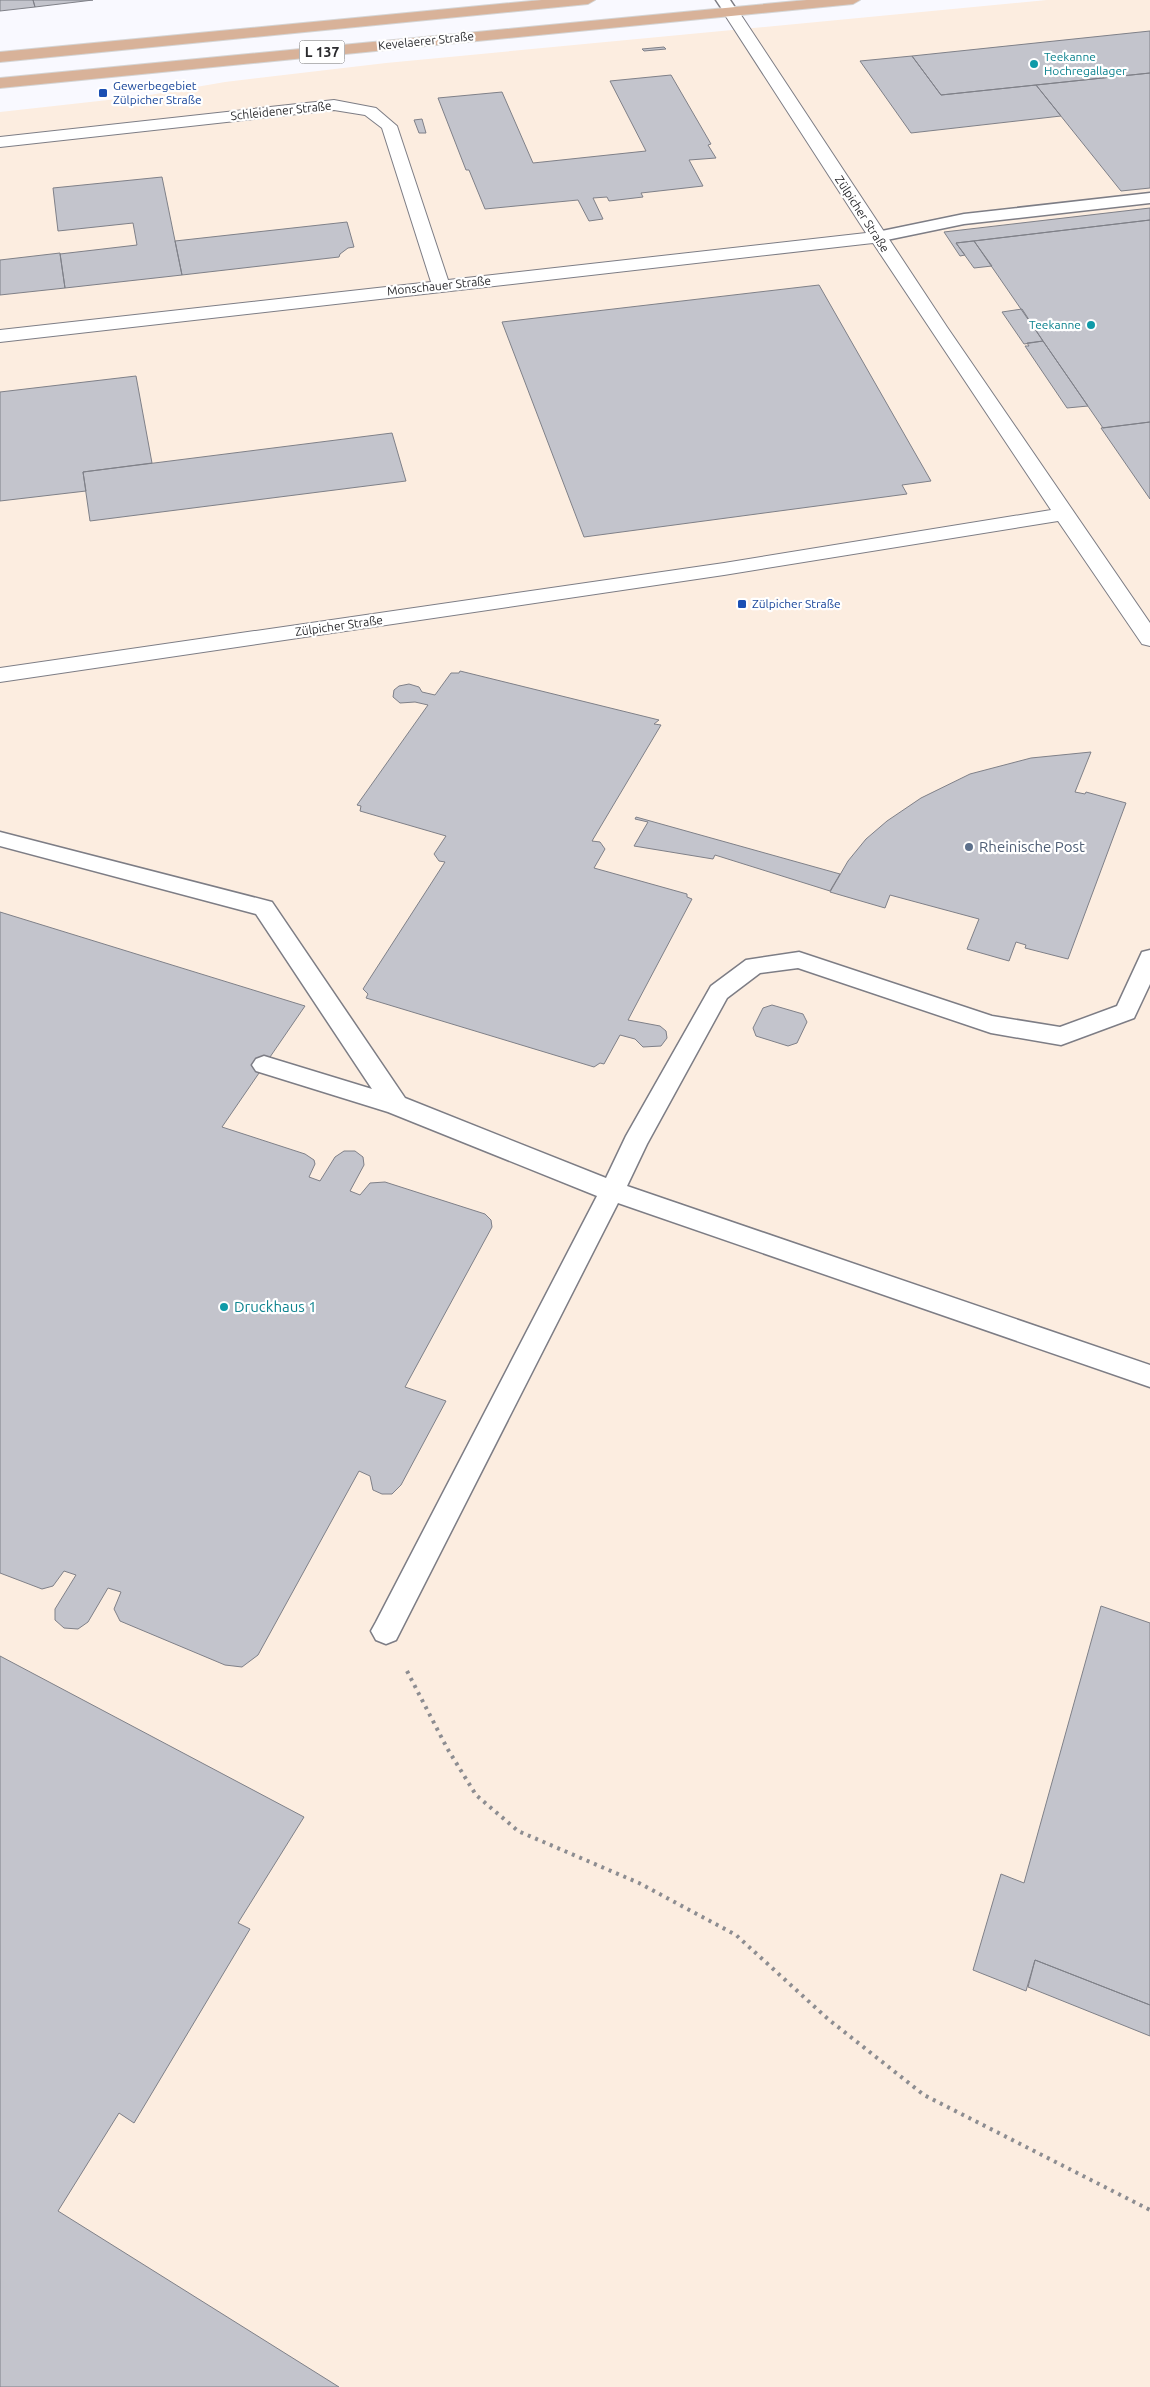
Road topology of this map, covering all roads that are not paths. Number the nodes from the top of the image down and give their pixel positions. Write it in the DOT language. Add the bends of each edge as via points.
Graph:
graph roads {
  1 [pos="588,0"];
  2 [pos="853,0"];
  3 [pos="727,6"];
  4 [pos="0,57"];
  5 [pos="0,83"];
  6 [pos="0,142"];
  7 [pos="1150,198"];
  8 [pos="878,237"];
  9 [pos="441,286"];
  10 [pos="0,336"];
  11 [pos="1062,514"];
  12 [pos="1150,639"];
  13 [pos="0,675"];
  14 [pos="0,839"];
  15 [pos="1150,958"];
  16 [pos="264,1065"];
  17 [pos="396,1105"];
  18 [pos="612,1191"];
  19 [pos="1150,1376"];
  20 [pos="386,1631"];
  1 -- 4 [label="main road, Kevelaerer Straße / L 137"];
  2 -- 3 [label="main road, Kevelaerer Straße / L 137"];
  3 -- 5 [label="main road, Kevelaerer Straße / L 137"];
  3 -- 8 [label="street, Zülpicher Straße"];
  6 -- 9 [label="street, Schleidener Straße" via="334,104 370,111 389,126"];
  7 -- 8 [label="lane" via="964,219"];
  8 -- 9 [label="street, Monschauer Straße"];
  8 -- 11 [label="street, Zülpicher Straße"];
  9 -- 10 [label="street, Monschauer Straße"];
  11 -- 12 [label="street, Zülpicher Straße"];
  11 -- 13 [label="street, Zülpicher Straße" via="724,569"];
  14 -- 17 [label="lane" via="264,908"];
  15 -- 18 [label="lane" via="1126,1012 1061,1036 991,1024 799,960 754,966 718,992"];
  16 -- 17 [label="lane"];
  17 -- 18 [label="lane"];
  18 -- 19 [label="lane"];
  18 -- 20 [label="lane"];
}
